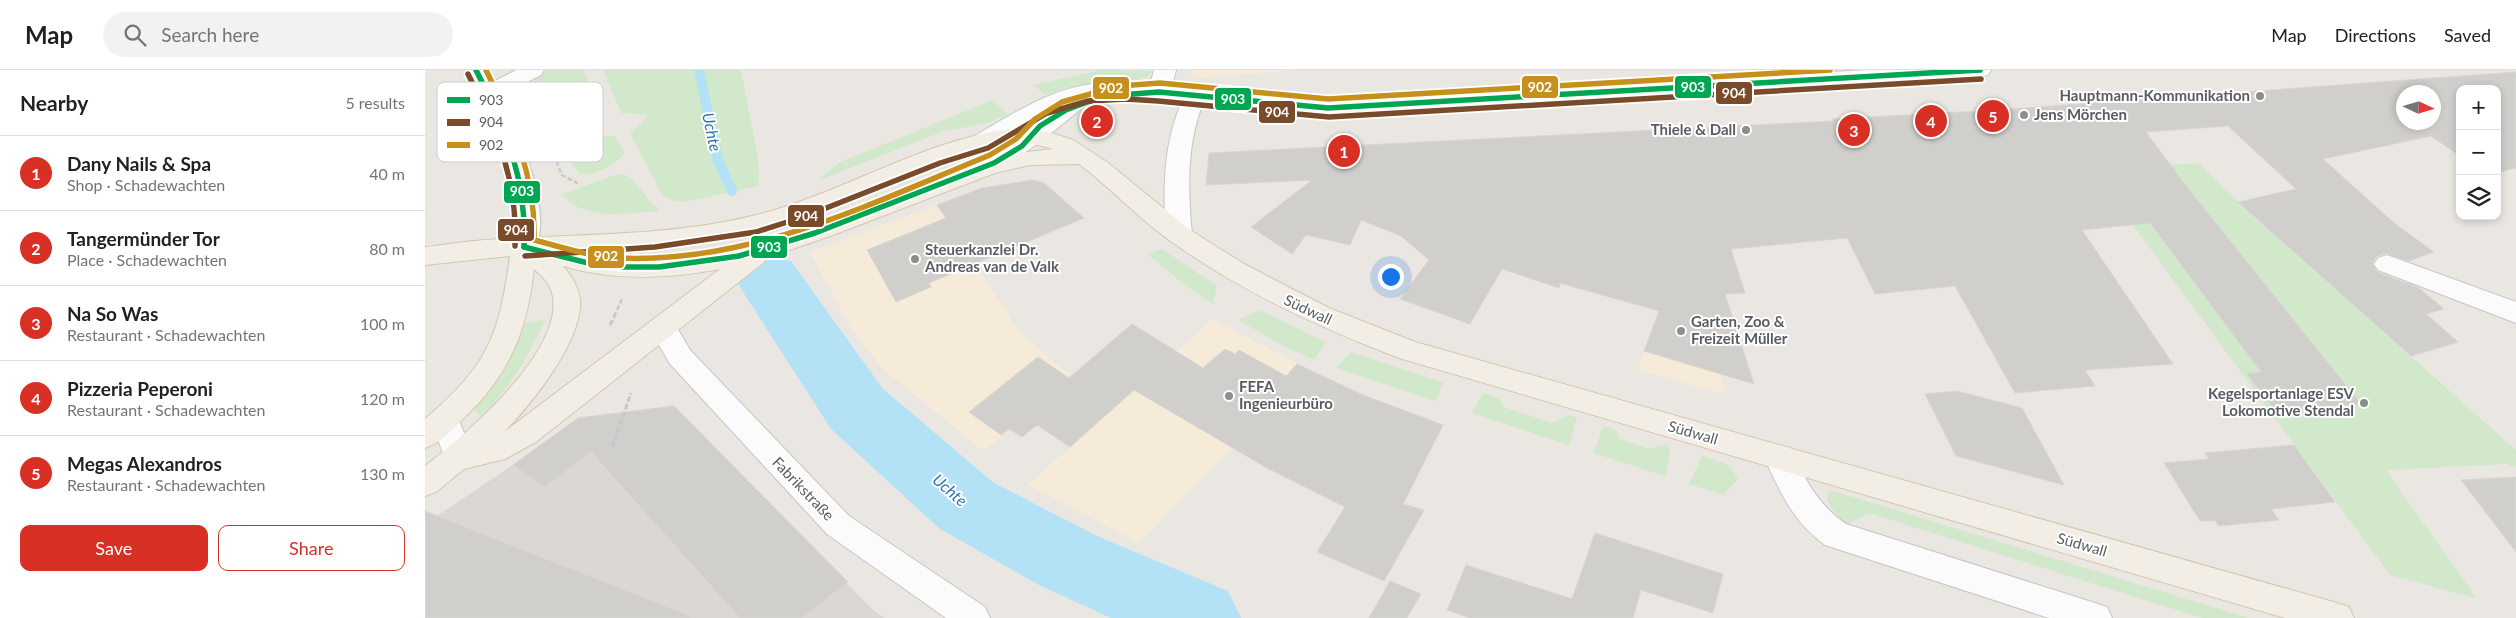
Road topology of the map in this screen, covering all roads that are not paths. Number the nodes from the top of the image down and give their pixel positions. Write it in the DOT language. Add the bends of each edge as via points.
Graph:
graph roads {
  1 [pos="477,70"];
  2 [pos="1165,70"];
  3 [pos="1980,70"];
  4 [pos="524,74"];
  5 [pos="483,82"];
  6 [pos="508,82"];
  7 [pos="1159,92"];
  8 [pos="1195,96"];
  9 [pos="1031,136"];
  10 [pos="984,140"];
  11 [pos="517,162"];
  12 [pos="1090,162"];
  13 [pos="994,164"];
  14 [pos="1179,235"];
  15 [pos="524,247"];
  16 [pos="768,247"];
  17 [pos="425,256"];
  18 [pos="2387,264"];
  19 [pos="2516,313"];
  20 [pos="663,328"];
  21 [pos="435,428"];
  22 [pos="459,456"];
  23 [pos="1779,458"];
  24 [pos="425,483"];
  25 [pos="973,618"];
  26 [pos="2095,618"];
  27 [pos="2337,618"];
  1 -- 5 [label="street"];
  2 -- 7 [label="street"];
  3 -- 8 [label="street" via="1328,108"];
  4 -- 6 [label="street"];
  7 -- 8 [label="street"];
  7 -- 9 [label="street" via="1087,102 1052,118"];
  7 -- 10 [label="street" via="1102,90 1070,96 1043,105"];
  8 -- 14 [label="street" via="1179,142 1175,185"];
  9 -- 10 [label="main road, Südwall"];
  9 -- 12 [label="main road, Südwall" via="1057,142"];
  9 -- 13 [label="street"];
  10 -- 15 [label="main road, Südwall" via="753,224 654,238"];
  11 -- 15 [label="street" via="528,215"];
  12 -- 13 [label="main road" via="1040,156"];
  12 -- 14 [label="main road, Südwall"];
  13 -- 16 [label="main road" via="815,233"];
  14 -- 23 [label="main road, Südwall" via="1285,299 1409,351"];
  15 -- 16 [label="main road" via="592,264 659,267 705,263"];
  15 -- 17 [label="main road, Südwall"];
  15 -- 21 [label="main road" via="507,338 476,386"];
  15 -- 22 [label="main road" via="561,281 566,293 564,322 543,365 529,385 501,417"];
  16 -- 20 [label="main road"];
  18 -- 19 [label="street"];
  20 -- 22 [label="main road" via="504,448 486,455"];
  20 -- 25 [label="street, Fabrikstraße" via="680,357 838,525"];
  21 -- 22 [label="street"];
  22 -- 24 [label="main road"];
  23 -- 26 [label="street" via="1804,508 1836,535"];
  23 -- 27 [label="main road, Südwall"];
}
